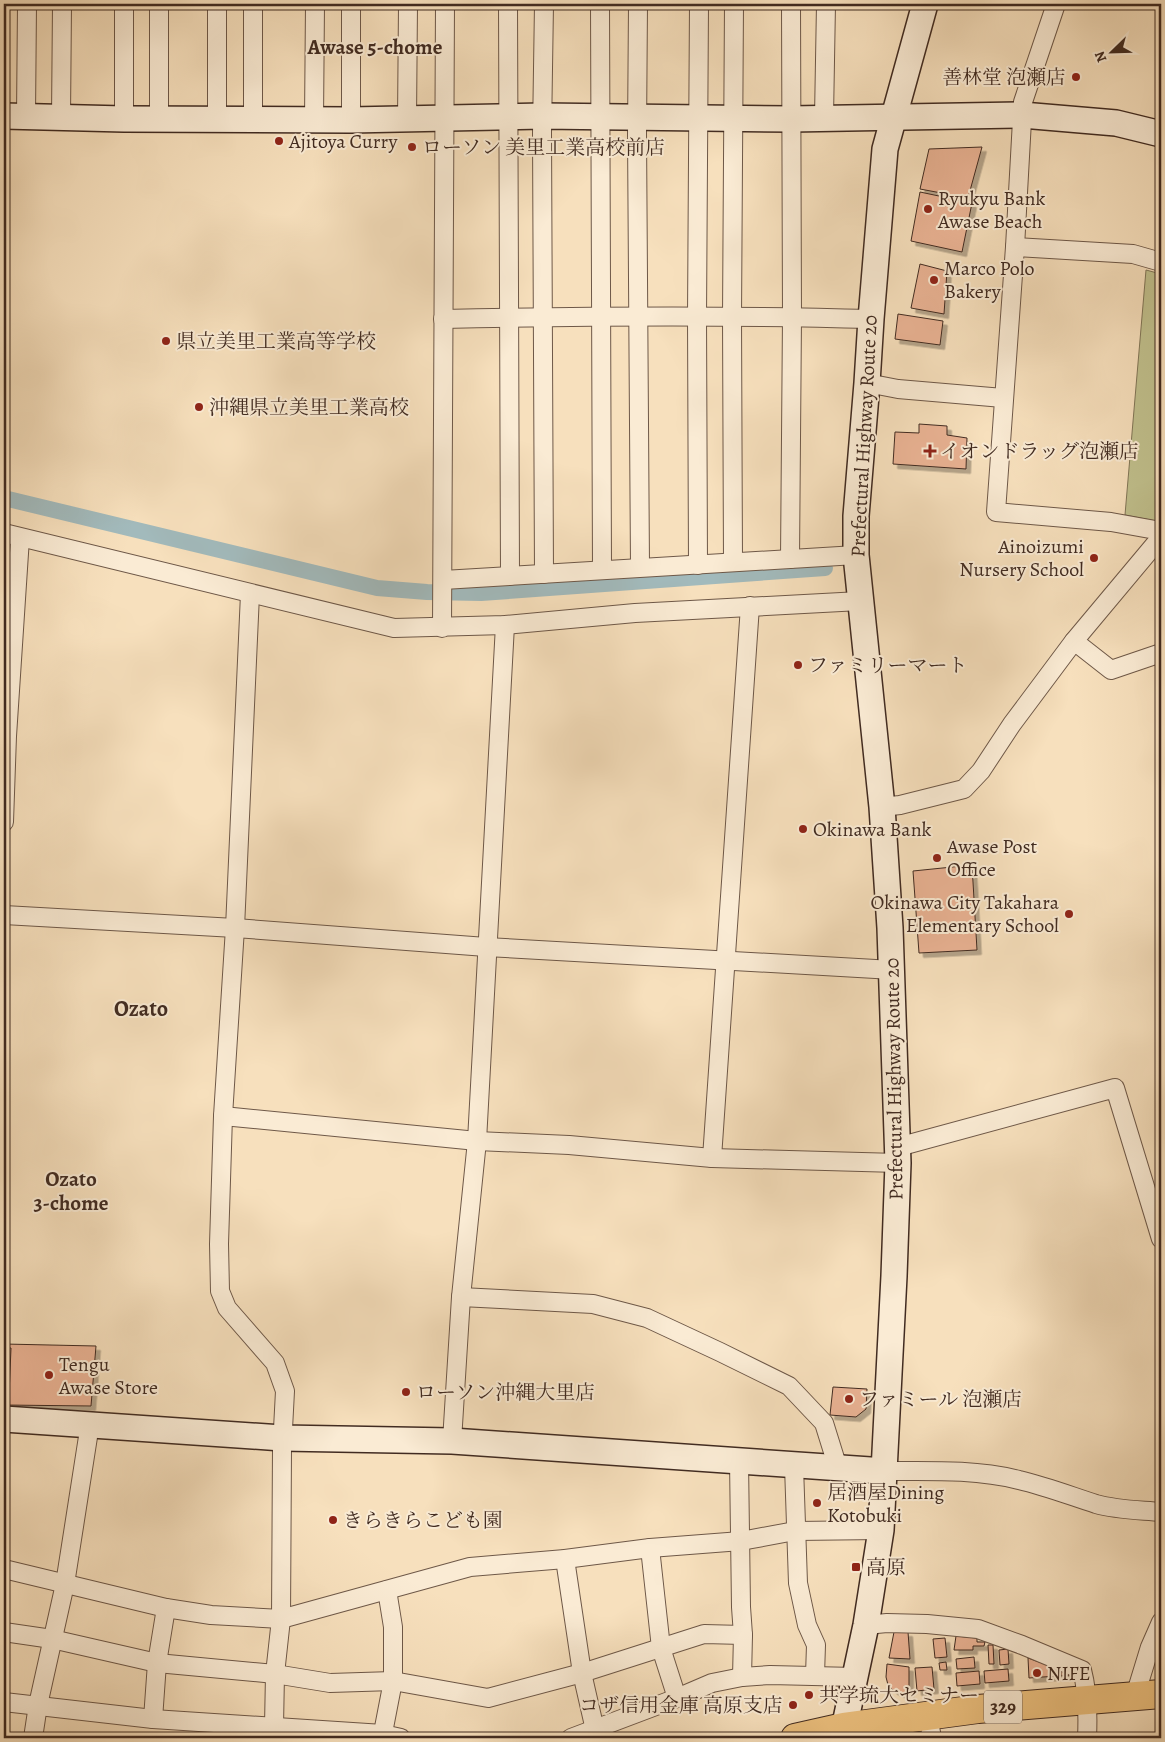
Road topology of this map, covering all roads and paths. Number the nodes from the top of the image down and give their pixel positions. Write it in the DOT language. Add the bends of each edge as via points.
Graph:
graph roads {
  1 [pos="27,4"];
  2 [pos="62,4"];
  3 [pos="124,4"];
  4 [pos="159,4"];
  5 [pos="217,4"];
  6 [pos="253,4"];
  7 [pos="315,4"];
  8 [pos="351,4"];
  9 [pos="408,4"];
  10 [pos="445,4"];
  11 [pos="508,4"];
  12 [pos="544,4"];
  13 [pos="600,4"];
  14 [pos="638,4"];
  15 [pos="699,4"];
  16 [pos="734,4"];
  17 [pos="791,4"];
  18 [pos="826,4"];
  19 [pos="925,4"];
  20 [pos="1056,4"];
  21 [pos="1022,115"];
  22 [pos="15,116"];
  23 [pos="542,116"];
  24 [pos="62,117"];
  25 [pos="507,117"];
  26 [pos="602,117"];
  27 [pos="893,117"];
  28 [pos="637,118"];
  29 [pos="698,118"];
  30 [pos="732,118"];
  31 [pos="791,118"];
  32 [pos="824,118"];
  33 [pos="124,119"];
  34 [pos="159,119"];
  35 [pos="217,119"];
  36 [pos="445,119"];
  37 [pos="253,120"];
  38 [pos="314,120"];
  39 [pos="351,120"];
  40 [pos="407,120"];
  41 [pos="1161,134"];
  42 [pos="1014,246"];
  43 [pos="1161,262"];
  44 [pos="602,316"];
  45 [pos="508,317"];
  46 [pos="542,317"];
  47 [pos="637,317"];
  48 [pos="697,317"];
  49 [pos="732,317"];
  50 [pos="792,317"];
  51 [pos="443,319"];
  52 [pos="870,319"];
  53 [pos="867,383"];
  54 [pos="1003,398"];
  55 [pos="1161,531"];
  56 [pos="12,536"];
  57 [pos="1161,536"];
  58 [pos="856,554"];
  59 [pos="790,559"];
  60 [pos="733,562"];
  61 [pos="698,564"];
  62 [pos="640,567"];
  63 [pos="602,570"];
  64 [pos="544,574"];
  65 [pos="510,576"];
  66 [pos="443,580"];
  67 [pos="250,594"];
  68 [pos="860,601"];
  69 [pos="750,606"];
  70 [pos="505,625"];
  71 [pos="442,628"];
  72 [pos="1074,641"];
  73 [pos="1161,653"];
  74 [pos="5,735"];
  75 [pos="882,807"];
  76 [pos="4,822"];
  77 [pos="4,915"];
  78 [pos="235,928"];
  79 [pos="486,947"];
  80 [pos="726,959"];
  81 [pos="893,970"];
  82 [pos="223,1116"];
  83 [pos="477,1141"];
  84 [pos="898,1155"];
  85 [pos="712,1158"];
  86 [pos="1161,1239"];
  87 [pos="461,1297"];
  88 [pos="4,1419"];
  89 [pos="90,1424"];
  90 [pos="282,1438"];
  91 [pos="452,1441"];
  92 [pos="739,1461"];
  93 [pos="794,1466"];
  94 [pos="838,1468"];
  95 [pos="885,1471"];
  96 [pos="1161,1512"];
  97 [pos="881,1530"];
  98 [pos="795,1531"];
  99 [pos="741,1541"];
  100 [pos="650,1548"];
  101 [pos="565,1559"];
  102 [pos="4,1569"];
  103 [pos="65,1584"];
  104 [pos="387,1590"];
  105 [pos="166,1608"];
  106 [pos="281,1619"];
  107 [pos="1161,1622"];
  108 [pos="866,1625"];
  109 [pos="4,1632"];
  110 [pos="743,1635"];
  111 [pos="52,1639"];
  112 [pos="661,1648"];
  113 [pos="157,1663"];
  114 [pos="582,1673"];
  115 [pos="274,1674"];
  116 [pos="815,1676"];
  117 [pos="742,1677"];
  118 [pos="855,1677"];
  119 [pos="393,1681"];
  120 [pos="1148,1695"];
  121 [pos="677,1698"];
  122 [pos="1086,1700"];
  123 [pos="4,1702"];
  124 [pos="38,1705"];
  125 [pos="153,1719"];
  126 [pos="930,1727"];
  127 [pos="595,1730"];
  128 [pos="273,1732"];
  129 [pos="843,1732"];
  130 [pos="382,1736"];
  131 [pos="33,1738"];
  132 [pos="401,1738"];
  133 [pos="571,1738"];
  134 [pos="795,1738"];
  135 [pos="1087,1738"];
  1 -- 22 [label="street"];
  2 -- 24 [label="street"];
  3 -- 33 [label="street"];
  4 -- 34 [label="street"];
  5 -- 35 [label="street"];
  6 -- 37 [label="street"];
  7 -- 38 [label="street"];
  8 -- 39 [label="street"];
  9 -- 40 [label="street"];
  10 -- 36 [label="street"];
  11 -- 25 [label="street"];
  12 -- 23 [label="street"];
  13 -- 26 [label="street"];
  14 -- 28 [label="street"];
  15 -- 29 [label="street"];
  16 -- 30 [label="street"];
  17 -- 31 [label="street"];
  18 -- 32 [label="street"];
  19 -- 27 [label="street, Prefectural Highway Route 20"];
  20 -- 21 [label="street" via="1026,92"];
  21 -- 27 [label="street"];
  21 -- 41 [label="street" via="1116,123"];
  21 -- 42 [label="street"];
  22 -- 24 [label="street"];
  23 -- 25 [label="street"];
  23 -- 26 [label="street"];
  23 -- 46 [label="street"];
  24 -- 33 [label="street"];
  25 -- 36 [label="street"];
  25 -- 45 [label="street"];
  26 -- 28 [label="street"];
  26 -- 44 [label="street"];
  27 -- 32 [label="street"];
  27 -- 52 [label="street, Prefectural Highway Route 20" via="885,149"];
  28 -- 29 [label="street"];
  28 -- 47 [label="street"];
  29 -- 30 [label="street"];
  29 -- 48 [label="street"];
  30 -- 31 [label="street"];
  30 -- 49 [label="street"];
  31 -- 32 [label="street"];
  31 -- 50 [label="street"];
  33 -- 34 [label="street"];
  34 -- 35 [label="street"];
  35 -- 37 [label="street"];
  36 -- 40 [label="street"];
  36 -- 51 [label="street"];
  37 -- 38 [label="street"];
  38 -- 39 [label="street"];
  39 -- 40 [label="street"];
  42 -- 43 [label="street" via="1133,254"];
  42 -- 54 [label="street"];
  44 -- 46 [label="street"];
  44 -- 47 [label="street"];
  44 -- 63 [label="street"];
  45 -- 46 [label="street"];
  45 -- 51 [label="street"];
  45 -- 65 [label="street"];
  46 -- 64 [label="street"];
  47 -- 48 [label="street"];
  47 -- 62 [label="street"];
  48 -- 49 [label="street"];
  48 -- 61 [label="street"];
  49 -- 50 [label="street"];
  49 -- 60 [label="street"];
  50 -- 52 [label="street"];
  50 -- 59 [label="street"];
  51 -- 66 [label="street"];
  52 -- 53 [label="street, Prefectural Highway Route 20"];
  53 -- 54 [label="street" via="898,389"];
  53 -- 58 [label="street, Prefectural Highway Route 20"];
  54 -- 55 [label="street" via="996,512 1111,522"];
  56 -- 67 [label="street"];
  56 -- 74 [label="street"];
  57 -- 72 [label="street"];
  58 -- 59 [label="street"];
  58 -- 68 [label="street, Prefectural Highway Route 20"];
  59 -- 60 [label="street"];
  60 -- 61 [label="street"];
  61 -- 62 [label="street"];
  62 -- 63 [label="street"];
  63 -- 64 [label="street"];
  64 -- 65 [label="street"];
  65 -- 66 [label="street"];
  66 -- 71 [label="street"];
  67 -- 71 [label="street" via="394,628"];
  67 -- 78 [label="street"];
  68 -- 69 [label="street"];
  68 -- 75 [label="street, Prefectural Highway Route 20"];
  69 -- 70 [label="street"];
  69 -- 80 [label="street"];
  70 -- 71 [label="street"];
  70 -- 79 [label="street"];
  72 -- 73 [label="street" via="1111,670"];
  72 -- 75 [label="street" via="981,771 964,789"];
  74 -- 76 [label="street"];
  75 -- 81 [label="street, Prefectural Highway Route 20"];
  77 -- 78 [label="street"];
  78 -- 79 [label="street"];
  78 -- 82 [label="street"];
  79 -- 80 [label="street"];
  79 -- 83 [label="street"];
  80 -- 81 [label="street"];
  80 -- 85 [label="street"];
  81 -- 84 [label="street, Prefectural Highway Route 20"];
  82 -- 83 [label="street"];
  82 -- 90 [label="street" via="220,1291 227,1308 275,1363 285,1391"];
  83 -- 85 [label="street" via="568,1145"];
  83 -- 87 [label="street"];
  84 -- 85 [label="street"];
  84 -- 86 [label="street" via="1115,1088"];
  84 -- 95 [label="street, Prefectural Highway Route 20"];
  87 -- 91 [label="street"];
  87 -- 94 [label="street" via="592,1304 647,1318 789,1386 824,1423"];
  88 -- 89 [label="street"];
  89 -- 90 [label="street"];
  89 -- 103 [label="street"];
  90 -- 91 [label="street"];
  90 -- 106 [label="street"];
  91 -- 92 [label="street"];
  92 -- 93 [label="street"];
  92 -- 99 [label="street"];
  93 -- 94 [label="street"];
  93 -- 98 [label="street"];
  94 -- 95 [label="street"];
  95 -- 96 [label="street" via="984,1474 1019,1480 1098,1504"];
  95 -- 97 [label="street, Prefectural Highway Route 20"];
  97 -- 98 [label="street"];
  97 -- 108 [label="street, Prefectural Highway Route 20"];
  98 -- 99 [label="street"];
  98 -- 116 [label="street" via="798,1583 807,1625 816,1645"];
  99 -- 100 [label="street"];
  99 -- 110 [label="street"];
  100 -- 101 [label="street"];
  100 -- 112 [label="street"];
  101 -- 104 [label="street" via="470,1567"];
  101 -- 114 [label="street"];
  102 -- 103 [label="street"];
  103 -- 105 [label="street"];
  103 -- 111 [label="street"];
  104 -- 106 [label="street"];
  104 -- 119 [label="street" via="393,1627"];
  105 -- 106 [label="street" via="211,1615"];
  105 -- 113 [label="street"];
  106 -- 115 [label="street"];
  107 -- 120 [label="street" via="1150,1647"];
  108 -- 118 [label="street, Prefectural Highway Route 20"];
  108 -- 122 [label="street" via="927,1624 978,1629 1082,1670"];
  109 -- 111 [label="street"];
  110 -- 112 [label="street" via="704,1634"];
  110 -- 117 [label="street"];
  111 -- 113 [label="street"];
  111 -- 124 [label="street"];
  112 -- 114 [label="street"];
  112 -- 121 [label="street"];
  113 -- 115 [label="street"];
  113 -- 125 [label="street"];
  114 -- 119 [label="street" via="488,1698"];
  114 -- 127 [label="street"];
  115 -- 119 [label="street" via="330,1683"];
  115 -- 128 [label="street"];
  116 -- 117 [label="street"];
  116 -- 118 [label="street"];
  117 -- 121 [label="street" via="712,1683"];
  118 -- 129 [label="street, Prefectural Highway Route 20"];
  119 -- 130 [label="street"];
  120 -- 122 [label="highway, 329"];
  121 -- 127 [label="street"];
  122 -- 126 [label="highway, 329" via="978,1709"];
  122 -- 135 [label="street"];
  123 -- 124 [label="street"];
  124 -- 125 [label="street"];
  124 -- 131 [label="street"];
  125 -- 128 [label="street"];
  126 -- 129 [label="highway, 329"];
  127 -- 133 [label="street"];
  128 -- 130 [label="street"];
  129 -- 134 [label="highway, 329"];
  130 -- 132 [label="street"];
}
